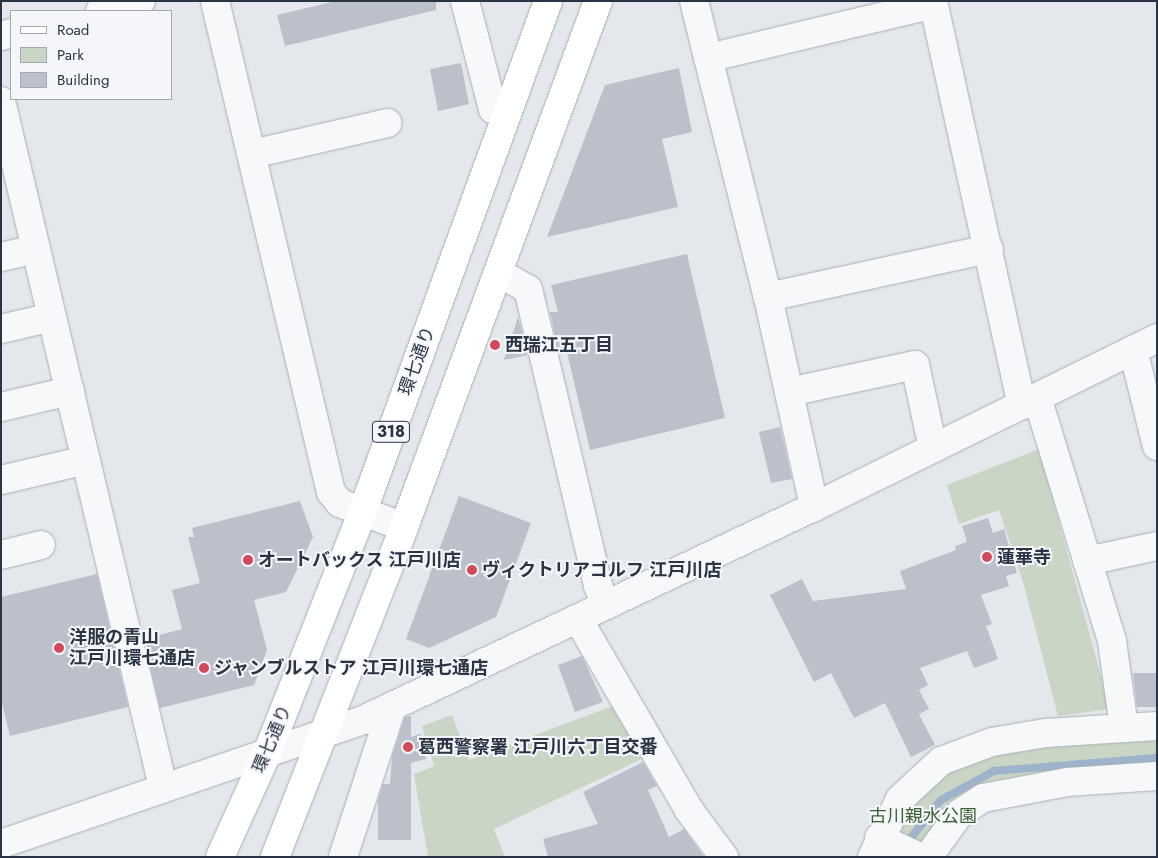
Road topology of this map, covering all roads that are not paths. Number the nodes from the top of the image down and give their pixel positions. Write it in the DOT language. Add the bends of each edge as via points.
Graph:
graph roads {
  1 [pos="141,1"];
  2 [pos="215,1"];
  3 [pos="465,1"];
  4 [pos="548,1"];
  5 [pos="598,1"];
  6 [pos="694,1"];
  7 [pos="934,3"];
  8 [pos="104,10"];
  9 [pos="708,58"];
  10 [pos="2,106"];
  11 [pos="507,113"];
  12 [pos="387,123"];
  13 [pos="252,154"];
  14 [pos="11,184"];
  15 [pos="36,249"];
  16 [pos="989,249"];
  17 [pos="1,258"];
  18 [pos="498,272"];
  19 [pos="768,296"];
  20 [pos="52,317"];
  21 [pos="1,329"];
  22 [pos="1157,338"];
  23 [pos="1132,350"];
  24 [pos="70,391"];
  25 [pos="789,392"];
  26 [pos="1029,402"];
  27 [pos="1,407"];
  28 [pos="1157,446"];
  29 [pos="933,448"];
  30 [pos="86,460"];
  31 [pos="1,480"];
  32 [pos="814,507"];
  33 [pos="362,513"];
  34 [pos="404,527"];
  35 [pos="41,545"];
  36 [pos="1157,546"];
  37 [pos="1,555"];
  38 [pos="1087,561"];
  39 [pos="607,605"];
  40 [pos="578,619"];
  41 [pos="392,708"];
  42 [pos="1157,726"];
  43 [pos="1124,727"];
  44 [pos="324,736"];
  45 [pos="268,751"];
  46 [pos="1157,776"];
  47 [pos="163,787"];
  48 [pos="1,844"];
  49 [pos="875,847"];
  50 [pos="220,857"];
  51 [pos="276,857"];
  52 [pos="344,857"];
  53 [pos="724,857"];
  54 [pos="920,857"];
  55 [pos="928,857"];
  1 -- 8 [label="street"];
  2 -- 13 [label="street"];
  3 -- 11 [label="street" via="493,109"];
  4 -- 11 [label="main road, 環七通り / 318"];
  5 -- 18 [label="main road, 318"];
  6 -- 9 [label="street"];
  7 -- 9 [label="street"];
  7 -- 16 [label="street"];
  9 -- 19 [label="street"];
  10 -- 14 [label="street"];
  11 -- 33 [label="main road, 環七通り / 318"];
  12 -- 13 [label="street"];
  13 -- 33 [label="street" via="331,492 340,503"];
  14 -- 15 [label="street"];
  15 -- 17 [label="street"];
  15 -- 20 [label="street"];
  16 -- 19 [label="street"];
  16 -- 26 [label="street"];
  18 -- 34 [label="main road, 318"];
  18 -- 39 [label="street" via="528,290 598,586"];
  19 -- 25 [label="street"];
  20 -- 21 [label="street"];
  20 -- 24 [label="street"];
  22 -- 23 [label="street"];
  23 -- 26 [label="street"];
  23 -- 28 [label="street"];
  24 -- 27 [label="street"];
  24 -- 30 [label="street"];
  25 -- 29 [label="street" via="915,365"];
  25 -- 32 [label="street"];
  26 -- 29 [label="street"];
  26 -- 38 [label="street"];
  29 -- 32 [label="street"];
  30 -- 31 [label="street"];
  30 -- 47 [label="street"];
  32 -- 39 [label="street"];
  33 -- 34 [label="street"];
  33 -- 45 [label="main road, 環七通り / 318"];
  34 -- 44 [label="main road, 318"];
  35 -- 37 [label="street"];
  36 -- 38 [label="street"];
  38 -- 43 [label="street" via="1112,641"];
  39 -- 40 [label="street"];
  40 -- 41 [label="street"];
  40 -- 53 [label="street" via="689,810"];
  41 -- 44 [label="street"];
  41 -- 52 [label="street"];
  42 -- 43 [label="street"];
  43 -- 49 [label="street" via="992,742 941,761 900,799"];
  44 -- 45 [label="street"];
  44 -- 51 [label="main road, 318"];
  45 -- 47 [label="street"];
  45 -- 50 [label="main road, 環七通り / 318"];
  46 -- 55 [label="street" via="1067,782 983,798 960,813"];
  47 -- 48 [label="street"];
  49 -- 54 [label="street"];
}
